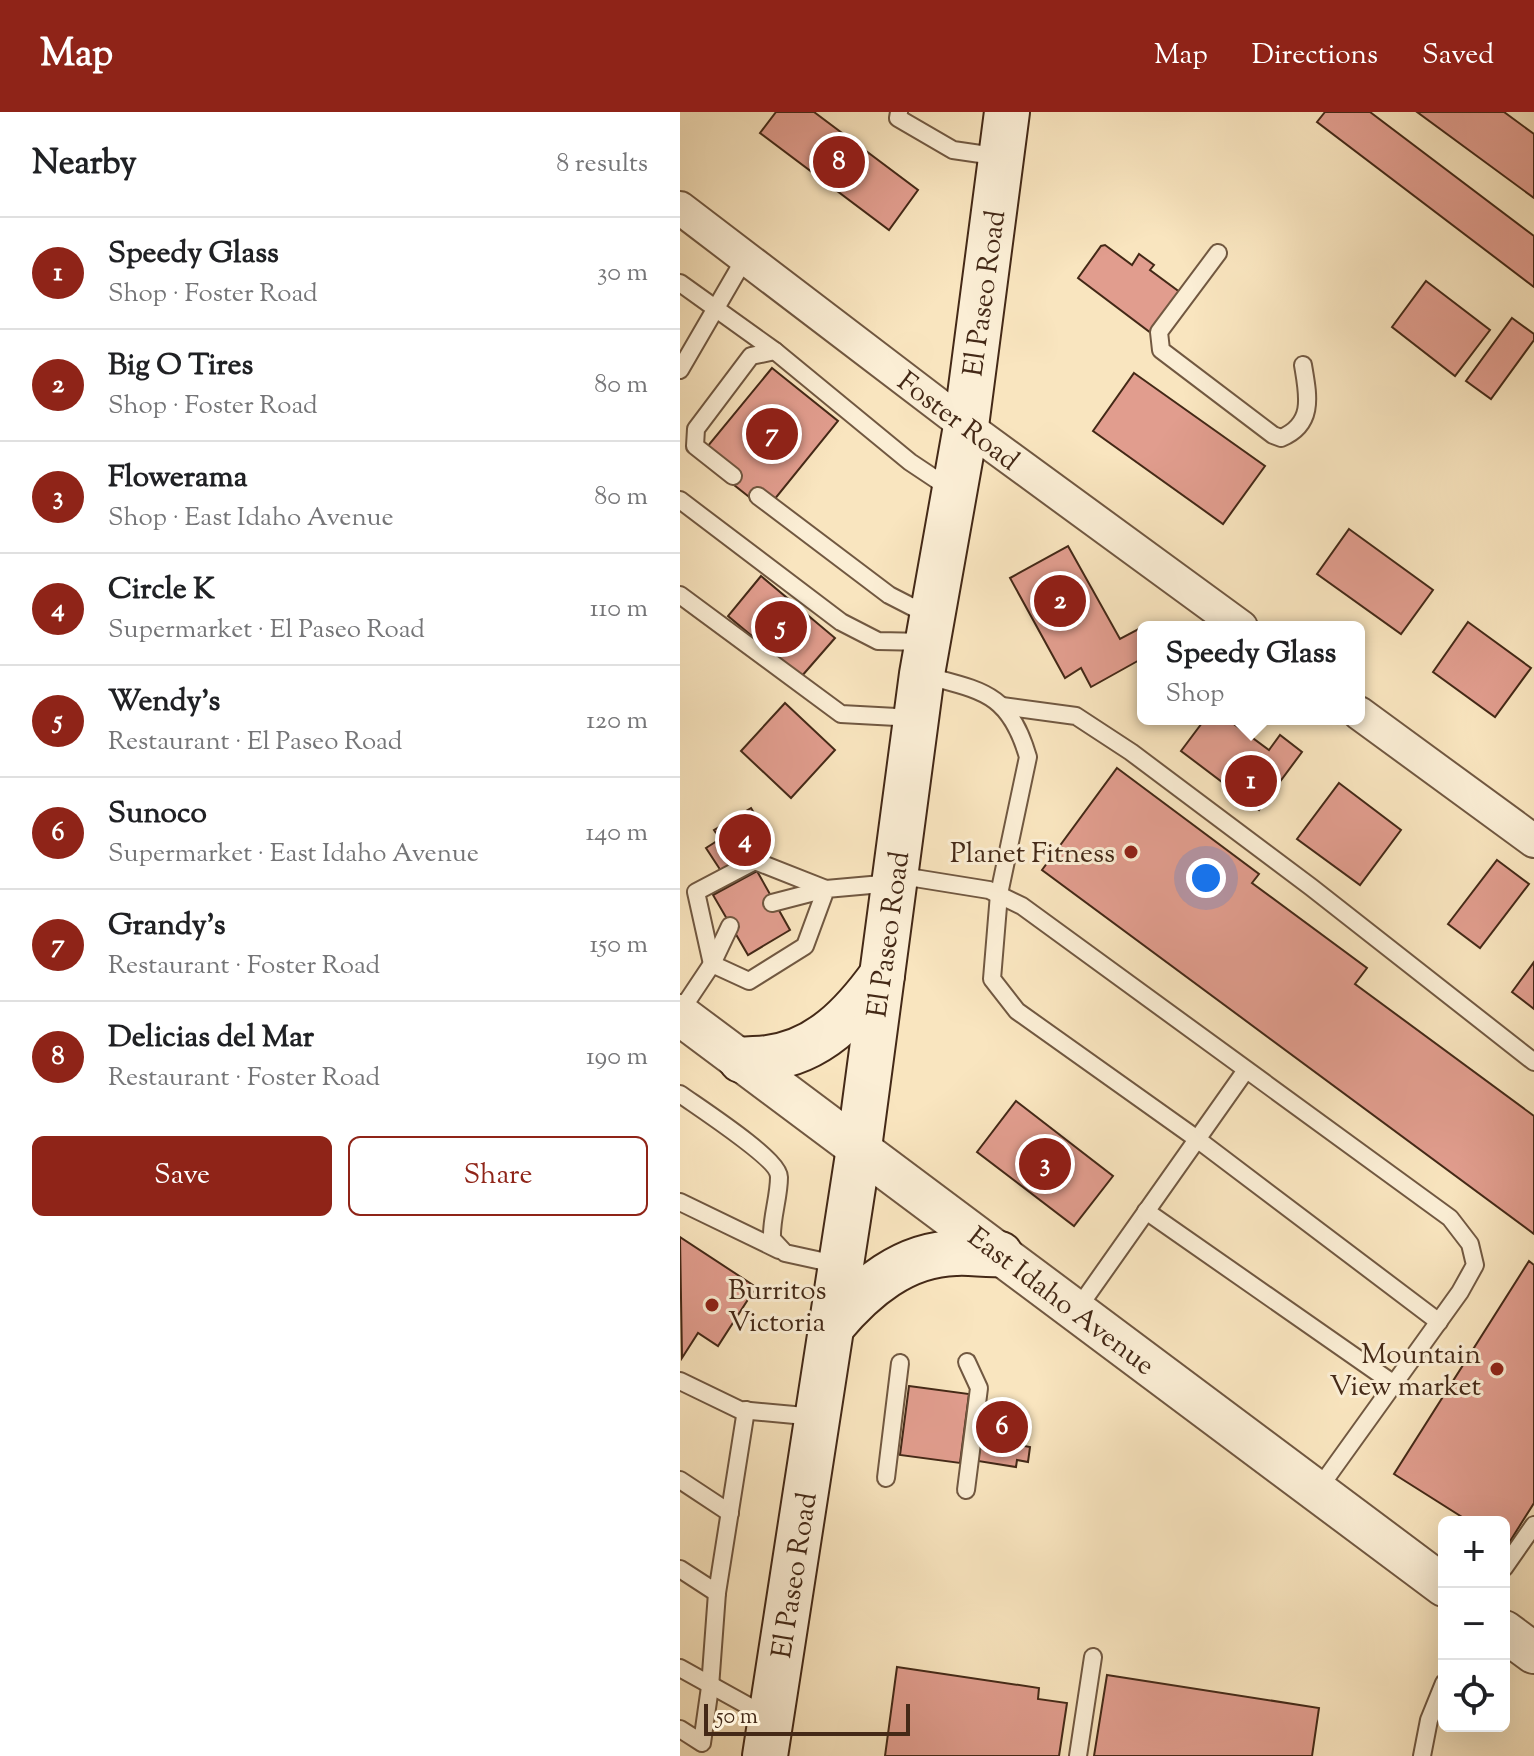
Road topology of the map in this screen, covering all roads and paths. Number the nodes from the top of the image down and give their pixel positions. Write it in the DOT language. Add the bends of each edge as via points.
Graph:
graph roads {
  1 [pos="1007,112"];
  2 [pos="895,114"];
  3 [pos="1001,157"];
  4 [pos="680,208"];
  5 [pos="1218,253"];
  6 [pos="745,258"];
  7 [pos="680,283"];
  8 [pos="717,309"];
  9 [pos="775,351"];
  10 [pos="1303,365"];
  11 [pos="680,370"];
  12 [pos="966,426"];
  13 [pos="733,476"];
  14 [pos="955,492"];
  15 [pos="758,496"];
  16 [pos="680,500"];
  17 [pos="680,595"];
  18 [pos="1233,621"];
  19 [pos="928,644"];
  20 [pos="1002,706"];
  21 [pos="1365,717"];
  22 [pos="917,718"];
  23 [pos="1534,841"];
  24 [pos="895,878"];
  25 [pos="826,889"];
  26 [pos="999,894"];
  27 [pos="772,903"];
  28 [pos="730,926"];
  29 [pos="712,964"];
  30 [pos="882,975"];
  31 [pos="680,1013"];
  32 [pos="741,1060"];
  33 [pos="1534,1062"];
  34 [pos="1246,1070"];
  35 [pos="680,1094"];
  36 [pos="1197,1139"];
  37 [pos="859,1148"];
  38 [pos="680,1202"];
  39 [pos="1146,1211"];
  40 [pos="785,1253"];
  41 [pos="1000,1254"];
  42 [pos="840,1265"];
  43 [pos="1076,1311"];
  44 [pos="1439,1322"];
  45 [pos="832,1326"];
  46 [pos="967,1362"];
  47 [pos="900,1363"];
  48 [pos="680,1381"];
  49 [pos="1394,1384"];
  50 [pos="746,1410"];
  51 [pos="817,1417"];
  52 [pos="886,1478"];
  53 [pos="680,1480"];
  54 [pos="966,1490"];
  55 [pos="1317,1491"];
  56 [pos="730,1513"];
  57 [pos="1534,1525"];
  58 [pos="1510,1559"];
  59 [pos="680,1569"];
  60 [pos="1438,1582"];
  61 [pos="717,1593"];
  62 [pos="1510,1635"];
  63 [pos="1534,1653"];
  64 [pos="1093,1657"];
  65 [pos="680,1668"];
  66 [pos="710,1687"];
  67 [pos="1438,1698"];
  68 [pos="680,1729"];
  69 [pos="768,1738"];
  70 [pos="1078,1756"];
  71 [pos="1422,1756"];
  1 -- 3 [label="main road, El Paseo Road"];
  2 -- 3 [label="lane" via="953,150"];
  3 -- 12 [label="main road, El Paseo Road"];
  4 -- 6 [label="street, Foster Road"];
  5 -- 10 [label="lane" via="1159,332 1161,350 1281,438 1293,433 1306,415"];
  6 -- 8 [label="lane"];
  6 -- 12 [label="street, Foster Road"];
  7 -- 8 [label="lane"];
  8 -- 9 [label="lane"];
  8 -- 11 [label="lane"];
  9 -- 13 [label="lane" via="751,356 696,429 695,446"];
  9 -- 14 [label="lane" via="910,462"];
  12 -- 14 [label="main road, El Paseo Road"];
  12 -- 18 [label="street, Foster Road"];
  14 -- 19 [label="main road, El Paseo Road"];
  15 -- 19 [label="lane" via="889,595"];
  16 -- 19 [label="lane" via="841,622 878,641"];
  17 -- 22 [label="lane" via="841,714"];
  19 -- 20 [label="lane"];
  19 -- 22 [label="main road, El Paseo Road"];
  20 -- 26 [label="lane" via="1028,757"];
  20 -- 33 [label="lane" via="1076,716 1131,752"];
  21 -- 23 [label="street"];
  22 -- 24 [label="main road, El Paseo Road"];
  24 -- 25 [label="lane"];
  24 -- 26 [label="lane"];
  24 -- 30 [label="main road, El Paseo Road"];
  25 -- 27 [label="lane"];
  25 -- 29 [label="lane" via="805,946 749,981"];
  25 -- 29 [label="lane" via="755,861 696,892"];
  26 -- 34 [label="lane"];
  26 -- 36 [label="lane" via="992,979 1017,1011"];
  28 -- 29 [label="lane"];
  29 -- 31 [label="lane"];
  30 -- 32 [label="main road" via="859,1008 833,1031 783,1054"];
  30 -- 37 [label="main road, El Paseo Road"];
  31 -- 32 [label="street, East Idaho Avenue"];
  32 -- 37 [label="street, East Idaho Avenue"];
  34 -- 36 [label="lane"];
  34 -- 44 [label="lane" via="1450,1218 1470,1244 1475,1265"];
  35 -- 40 [label="lane" via="775,1166 779,1179 772,1239"];
  36 -- 39 [label="lane"];
  36 -- 44 [label="lane"];
  37 -- 41 [label="street, East Idaho Avenue"];
  37 -- 42 [label="main road, El Paseo Road"];
  38 -- 40 [label="lane"];
  39 -- 43 [label="lane"];
  39 -- 49 [label="lane"];
  40 -- 42 [label="lane"];
  41 -- 43 [label="street, East Idaho Avenue"];
  41 -- 45 [label="main road" via="958,1252 912,1261 880,1280"];
  42 -- 45 [label="main road, El Paseo Road"];
  43 -- 55 [label="street, East Idaho Avenue"];
  44 -- 49 [label="lane"];
  45 -- 51 [label="main road, El Paseo Road"];
  46 -- 54 [label="lane" via="979,1388"];
  47 -- 52 [label="lane"];
  48 -- 50 [label="lane"];
  49 -- 55 [label="lane"];
  50 -- 51 [label="lane"];
  50 -- 56 [label="lane"];
  51 -- 69 [label="main road, El Paseo Road"];
  53 -- 56 [label="lane"];
  55 -- 60 [label="street, East Idaho Avenue"];
  56 -- 61 [label="lane"];
  57 -- 58 [label="lane"];
  59 -- 61 [label="lane"];
  61 -- 66 [label="lane"];
  62 -- 63 [label="street"];
  64 -- 70 [label="lane"];
  65 -- 66 [label="lane"];
  66 -- 68 [label="lane" via="702,1743"];
  66 -- 69 [label="lane"];
  67 -- 71 [label="lane"];
}
